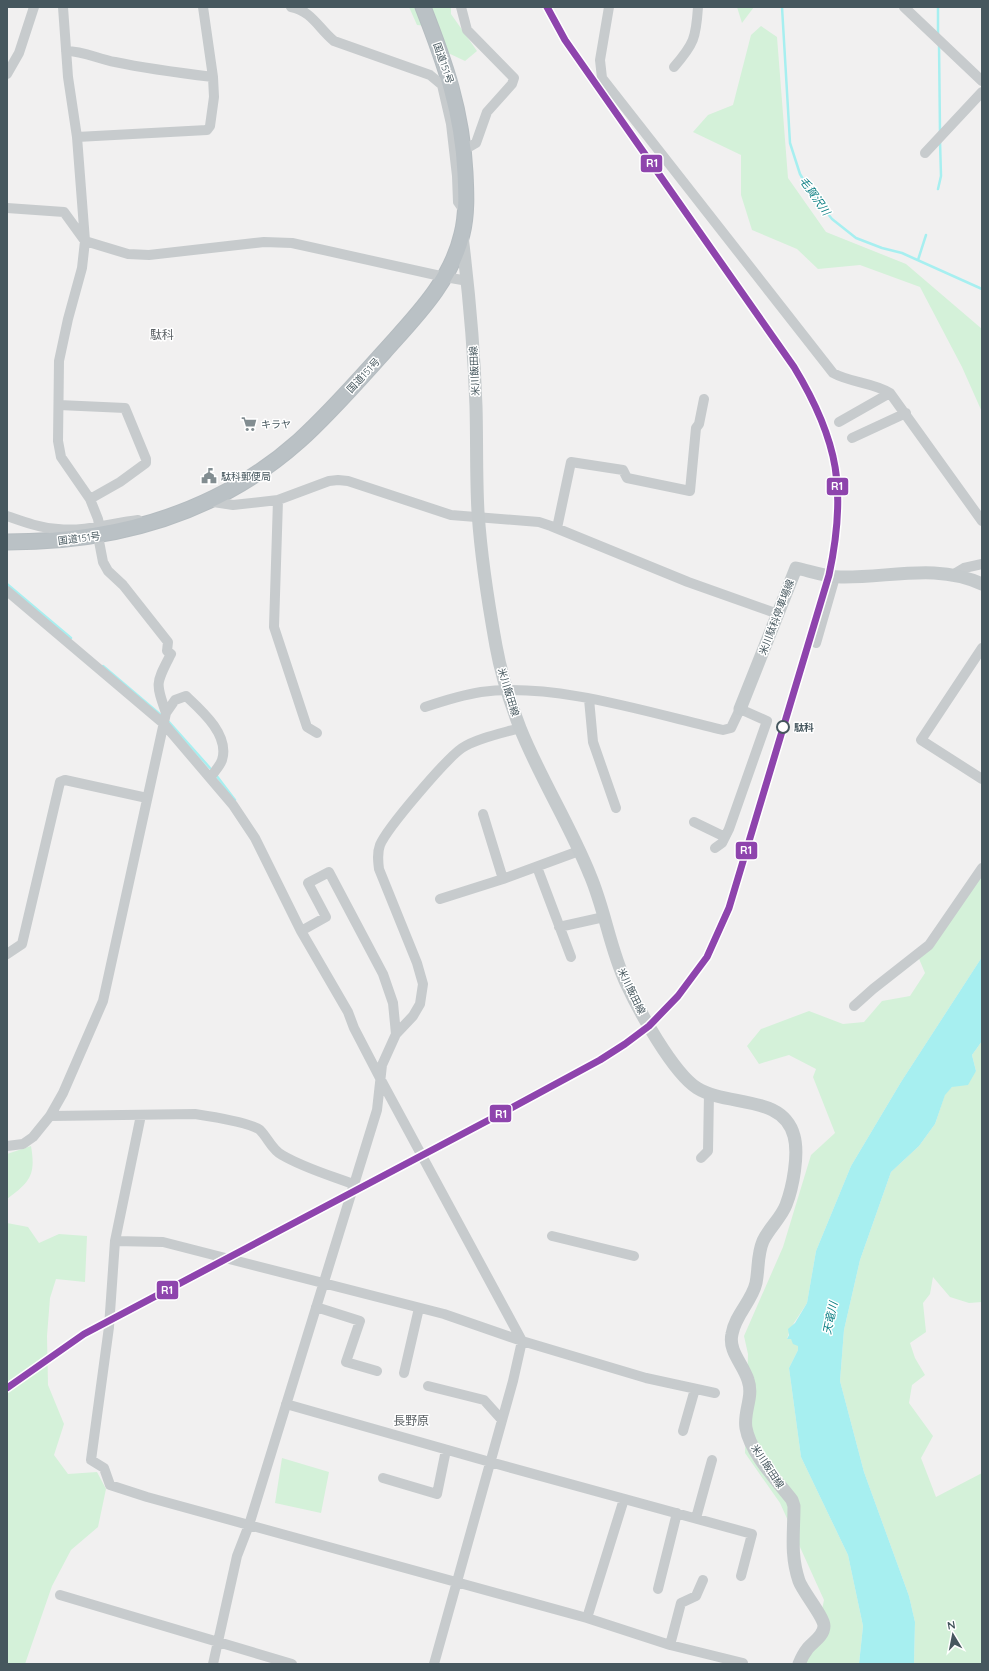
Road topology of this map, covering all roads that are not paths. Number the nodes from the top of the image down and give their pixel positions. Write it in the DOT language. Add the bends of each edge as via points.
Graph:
graph roads {
  1 [pos="34,7"];
  2 [pos="63,7"];
  3 [pos="203,7"];
  4 [pos="291,7"];
  5 [pos="423,7"];
  6 [pos="461,7"];
  7 [pos="609,7"];
  8 [pos="698,7"];
  9 [pos="904,7"];
  10 [pos="66,51"];
  11 [pos="674,67"];
  12 [pos="7,74"];
  13 [pos="213,77"];
  14 [pos="982,81"];
  15 [pos="982,92"];
  16 [pos="77,137"];
  17 [pos="464,150"];
  18 [pos="925,153"];
  19 [pos="7,208"];
  20 [pos="465,212"];
  21 [pos="462,234"];
  22 [pos="85,241"];
  23 [pos="445,277"];
  24 [pos="468,281"];
  25 [pos="890,393"];
  26 [pos="704,399"];
  27 [pos="59,405"];
  28 [pos="906,413"];
  29 [pos="839,422"];
  30 [pos="852,438"];
  31 [pos="90,499"];
  32 [pos="278,500"];
  33 [pos="207,502"];
  34 [pos="7,516"];
  35 [pos="478,516"];
  36 [pos="982,521"];
  37 [pos="557,528"];
  38 [pos="100,532"];
  39 [pos="7,542"];
  40 [pos="982,564"];
  41 [pos="954,574"];
  42 [pos="835,577"];
  43 [pos="982,584"];
  44 [pos="7,591"];
  45 [pos="778,614"];
  46 [pos="816,643"];
  47 [pos="982,648"];
  48 [pos="507,690"];
  49 [pos="589,699"];
  50 [pos="425,707"];
  51 [pos="740,709"];
  52 [pos="166,713"];
  53 [pos="164,724"];
  54 [pos="520,728"];
  55 [pos="317,733"];
  56 [pos="210,778"];
  57 [pos="982,779"];
  58 [pos="147,798"];
  59 [pos="616,808"];
  60 [pos="483,814"];
  61 [pos="694,822"];
  62 [pos="725,837"];
  63 [pos="716,848"];
  64 [pos="579,851"];
  65 [pos="537,867"];
  66 [pos="982,868"];
  67 [pos="503,879"];
  68 [pos="440,899"];
  69 [pos="604,917"];
  70 [pos="559,927"];
  71 [pos="301,931"];
  72 [pos="7,954"];
  73 [pos="571,957"];
  74 [pos="854,1006"];
  75 [pos="396,1034"];
  76 [pos="381,1080"];
  77 [pos="709,1093"];
  78 [pos="141,1115"];
  79 [pos="50,1116"];
  80 [pos="7,1146"];
  81 [pos="701,1158"];
  82 [pos="353,1184"];
  83 [pos="552,1236"];
  84 [pos="115,1241"];
  85 [pos="634,1256"];
  86 [pos="323,1283"];
  87 [pos="316,1307"];
  88 [pos="419,1308"];
  89 [pos="522,1341"];
  90 [pos="377,1371"];
  91 [pos="404,1373"];
  92 [pos="428,1386"];
  93 [pos="695,1389"];
  94 [pos="715,1393"];
  95 [pos="286,1404"];
  96 [pos="502,1420"];
  97 [pos="683,1431"];
  98 [pos="446,1450"];
  99 [pos="712,1460"];
  100 [pos="490,1462"];
  101 [pos="383,1478"];
  102 [pos="624,1499"];
  103 [pos="677,1513"];
  104 [pos="696,1518"];
  105 [pos="249,1525"];
  106 [pos="741,1576"];
  107 [pos="702,1580"];
  108 [pos="457,1582"];
  109 [pos="658,1589"];
  110 [pos="60,1595"];
  111 [pos="587,1618"];
  112 [pos="217,1642"];
  113 [pos="670,1645"];
  114 [pos="743,1663"];
  115 [pos="213,1664"];
  116 [pos="292,1664"];
  117 [pos="434,1664"];
  118 [pos="799,1664"];
  1 -- 12 [label="street" via="19,53"];
  2 -- 10 [label="street"];
  3 -- 13 [label="street"];
  4 -- 20 [label="street" via="313,17 325,34 334,41 438,79 442,85 451,124 458,202"];
  5 -- 17 [label="highway, 国道151号" via="451,83"];
  6 -- 17 [label="street" via="467,30 514,78 512,84 487,112 476,143"];
  7 -- 25 [label="street" via="600,60 602,78 833,372 840,377 881,387"];
  8 -- 11 [label="street" via="694,38 689,49"];
  9 -- 14 [label="street"];
  10 -- 13 [label="street" via="81,51 103,60 159,71"];
  10 -- 16 [label="street"];
  13 -- 16 [label="street" via="214,96 210,126 207,130"];
  15 -- 18 [label="street"];
  16 -- 22 [label="street"];
  17 -- 20 [label="highway, 国道151号"];
  19 -- 22 [label="street" via="64,212"];
  20 -- 21 [label="highway, 国道151号"];
  21 -- 23 [label="highway, 国道151号"];
  21 -- 24 [label="main road, 米川飯田線"];
  22 -- 23 [label="street" via="128,254 149,255 264,242 292,243"];
  22 -- 27 [label="street" via="82,268 59,361"];
  23 -- 24 [label="street"];
  23 -- 33 [label="highway, 国道151号" via="423,309 323,419 297,443 245,481"];
  24 -- 35 [label="main road, 米川飯田線" via="474,361"];
  25 -- 28 [label="street"];
  25 -- 29 [label="street"];
  26 -- 37 [label="street" via="696,428 690,491 627,478 623,470 571,462"];
  27 -- 31 [label="street" via="58,441 61,457"];
  27 -- 31 [label="street" via="125,408 146,459 146,463 120,482"];
  28 -- 30 [label="street"];
  28 -- 36 [label="street"];
  31 -- 38 [label="street"];
  32 -- 33 [label="street" via="233,505"];
  32 -- 35 [label="street" via="338,480 348,481 451,515"];
  32 -- 55 [label="street" via="274,627 307,727"];
  33 -- 38 [label="highway, 国道151号" via="154,522"];
  34 -- 38 [label="street" via="39,526"];
  35 -- 37 [label="street" via="488,519 539,522"];
  35 -- 48 [label="main road, 米川飯田線" via="492,622"];
  37 -- 45 [label="street" via="688,582"];
  38 -- 39 [label="highway, 国道151号" via="58,541"];
  38 -- 52 [label="street" via="104,562 108,571 123,585 168,642 168,651 171,654 160,676 158,688"];
  40 -- 41 [label="street" via="964,568"];
  41 -- 42 [label="main road, 米川駄科停車場線" via="938,572"];
  41 -- 43 [label="main road, 米川駄科停車場線"];
  42 -- 45 [label="main road, 米川駄科停車場線" via="796,568"];
  42 -- 46 [label="street"];
  44 -- 53 [label="street"];
  45 -- 51 [label="main road, 米川駄科停車場線"];
  47 -- 57 [label="street" via="920,740"];
  48 -- 49 [label="street" via="536,690"];
  48 -- 50 [label="street" via="472,694"];
  48 -- 54 [label="main road, 米川飯田線"];
  49 -- 51 [label="street" via="723,730 730,728"];
  49 -- 59 [label="street" via="593,742"];
  51 -- 62 [label="street" via="767,721"];
  52 -- 53 [label="street"];
  52 -- 56 [label="street" via="175,700 186,696 209,717 223,744 222,760"];
  53 -- 56 [label="street"];
  53 -- 58 [label="street"];
  54 -- 64 [label="main road, 米川飯田線"];
  54 -- 75 [label="street" via="463,747 416,797 380,845 379,869 423,984 420,1004 413,1016"];
  56 -- 71 [label="street" via="255,838"];
  58 -- 72 [label="street" via="65,780 60,782 22,944"];
  58 -- 79 [label="street" via="103,1001 63,1093"];
  60 -- 67 [label="street"];
  61 -- 62 [label="street"];
  62 -- 63 [label="street"];
  64 -- 65 [label="street"];
  64 -- 69 [label="main road, 米川飯田線" via="590,873"];
  65 -- 67 [label="street"];
  65 -- 70 [label="street"];
  66 -- 74 [label="street" via="929,945"];
  67 -- 68 [label="street"];
  69 -- 70 [label="street"];
  69 -- 77 [label="main road, 米川飯田線" via="619,966 649,1026 685,1077 697,1088"];
  70 -- 73 [label="street"];
  71 -- 75 [label="street" via="326,917 308,883 329,872 383,974 393,1003"];
  71 -- 76 [label="street" via="348,1012"];
  75 -- 76 [label="street" via="382,1065"];
  76 -- 82 [label="street" via="377,1110"];
  76 -- 89 [label="street"];
  77 -- 81 [label="street" via="708,1151"];
  77 -- 118 [label="main road, 米川飯田線" via="773,1110 783,1116 792,1128 797,1148 785,1208 761,1244 756,1284 732,1334 732,1347 750,1389 747,1432 760,1458 792,1500 794,1566 800,1583 824,1626"];
  78 -- 79 [label="street"];
  78 -- 82 [label="street" via="195,1114 256,1127 281,1155"];
  78 -- 84 [label="street"];
  79 -- 80 [label="street" via="33,1137 23,1144"];
  82 -- 86 [label="street"];
  83 -- 85 [label="street"];
  84 -- 86 [label="street" via="163,1242"];
  84 -- 105 [label="street" via="109,1327 91,1460 104,1468 110,1485"];
  86 -- 87 [label="street"];
  86 -- 88 [label="street"];
  87 -- 90 [label="street" via="360,1321 346,1362"];
  87 -- 95 [label="street"];
  88 -- 89 [label="street"];
  88 -- 91 [label="street"];
  89 -- 93 [label="street" via="646,1378"];
  89 -- 96 [label="street"];
  92 -- 96 [label="street" via="484,1400"];
  93 -- 94 [label="street"];
  93 -- 97 [label="street"];
  95 -- 98 [label="street"];
  95 -- 105 [label="street"];
  96 -- 100 [label="street"];
  98 -- 100 [label="street"];
  98 -- 101 [label="street" via="438,1494"];
  99 -- 104 [label="street"];
  100 -- 102 [label="street"];
  100 -- 108 [label="street"];
  102 -- 103 [label="street"];
  102 -- 111 [label="street"];
  103 -- 104 [label="street"];
  103 -- 109 [label="street"];
  104 -- 106 [label="street" via="752,1534"];
  105 -- 108 [label="street"];
  105 -- 112 [label="street" via="237,1556"];
  107 -- 113 [label="street" via="696,1596 681,1603"];
  108 -- 111 [label="street"];
  108 -- 117 [label="street"];
  110 -- 112 [label="street"];
  111 -- 113 [label="street"];
  112 -- 115 [label="street"];
  112 -- 116 [label="street"];
  113 -- 114 [label="street"];
}
